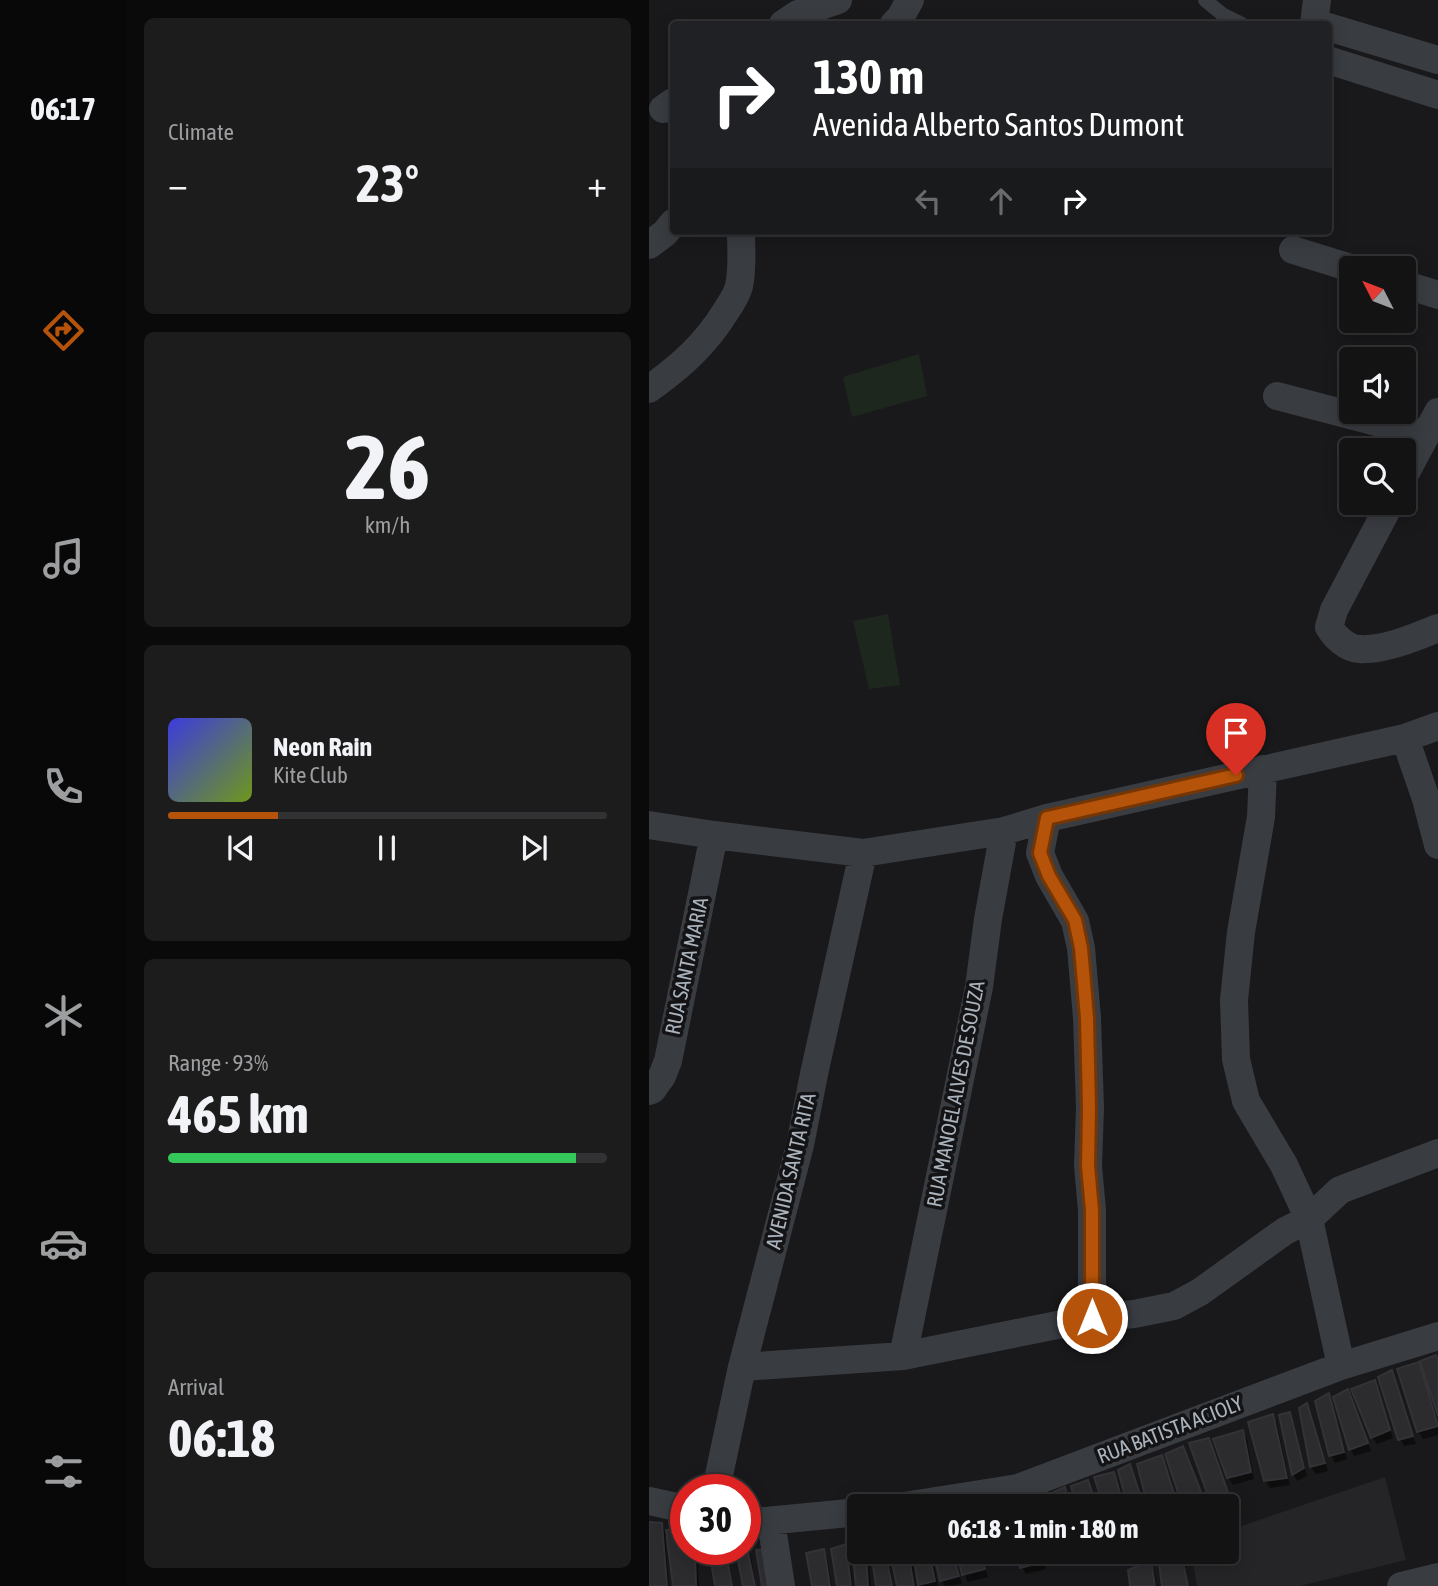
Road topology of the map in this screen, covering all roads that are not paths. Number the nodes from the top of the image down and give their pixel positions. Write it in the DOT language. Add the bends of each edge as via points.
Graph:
graph roads {
  1 [pos="838,0"];
  2 [pos="910,0"];
  3 [pos="1205,0"];
  4 [pos="788,21"];
  5 [pos="897,21"];
  6 [pos="1236,21"];
  7 [pos="1332,26"];
  8 [pos="1438,60"];
  9 [pos="1332,61"];
  10 [pos="1438,95"];
  11 [pos="670,226"];
  12 [pos="741,235"];
  13 [pos="649,245"];
  14 [pos="1293,250"];
  15 [pos="1339,264"];
  16 [pos="1416,288"];
  17 [pos="1438,295"];
  18 [pos="649,389"];
  19 [pos="1277,396"];
  20 [pos="1432,424"];
  21 [pos="1416,454"];
  22 [pos="1383,515"];
  23 [pos="1438,628"];
  24 [pos="1438,726"];
  25 [pos="1405,738"];
  26 [pos="1263,769"];
  27 [pos="1047,818"];
  28 [pos="649,825"];
  29 [pos="1004,831"];
  30 [pos="714,835"];
  31 [pos="1438,845"];
  32 [pos="863,853"];
  33 [pos="649,1091"];
  34 [pos="1438,1153"];
  35 [pos="1309,1219"];
  36 [pos="1092,1318"];
  37 [pos="1438,1336"];
  38 [pos="903,1356"];
  39 [pos="1341,1366"];
  40 [pos="742,1367"];
  41 [pos="719,1474"];
  42 [pos="980,1494"];
  43 [pos="649,1501"];
  44 [pos="670,1506"];
  45 [pos="847,1514"];
  46 [pos="761,1522"];
  47 [pos="761,1530"];
  48 [pos="1438,1577"];
  49 [pos="781,1586"];
  50 [pos="1401,1586"];
  1 -- 4 [label="street"];
  2 -- 5 [label="street"];
  3 -- 6 [label="lane"];
  7 -- 8 [label="street"];
  9 -- 10 [label="street"];
  11 -- 13 [label="street"];
  12 -- 18 [label="street" via="741,266 733,300 689,359"];
  14 -- 15 [label="street"];
  16 -- 17 [label="street"];
  19 -- 20 [label="street"];
  20 -- 21 [label="street"];
  22 -- 23 [label="street" via="1329,627 1357,649 1386,646"];
  24 -- 25 [label="street"];
  25 -- 26 [label="street"];
  25 -- 31 [label="street"];
  26 -- 27 [label="street"];
  26 -- 35 [label="street" via="1261,817 1234,1000 1236,1059 1246,1101"];
  27 -- 29 [label="street"];
  27 -- 36 [label="street" via="1040,853 1075,920 1081,948 1089,1082"];
  28 -- 30 [label="street"];
  29 -- 32 [label="street"];
  29 -- 38 [label="street, RUA MANOEL ALVES DE SOUZA" via="979,987"];
  30 -- 32 [label="street"];
  30 -- 33 [label="street, RUA SANTA MARIA" via="668,1061"];
  32 -- 40 [label="street, AVENIDA SANTA RITA" via="800,1145"];
  34 -- 35 [label="street" via="1340,1190"];
  35 -- 36 [label="street" via="1174,1306"];
  35 -- 39 [label="street"];
  36 -- 38 [label="street"];
  37 -- 39 [label="street, RUA BATISTA ACIOLY"];
  38 -- 40 [label="street"];
  39 -- 42 [label="street, RUA BATISTA ACIOLY" via="1018,1488"];
  40 -- 41 [label="street, AVENIDA SANTA RITA"];
  43 -- 44 [label="street"];
  45 -- 46 [label="street"];
  47 -- 49 [label="street"];
  48 -- 50 [label="street"];
}
